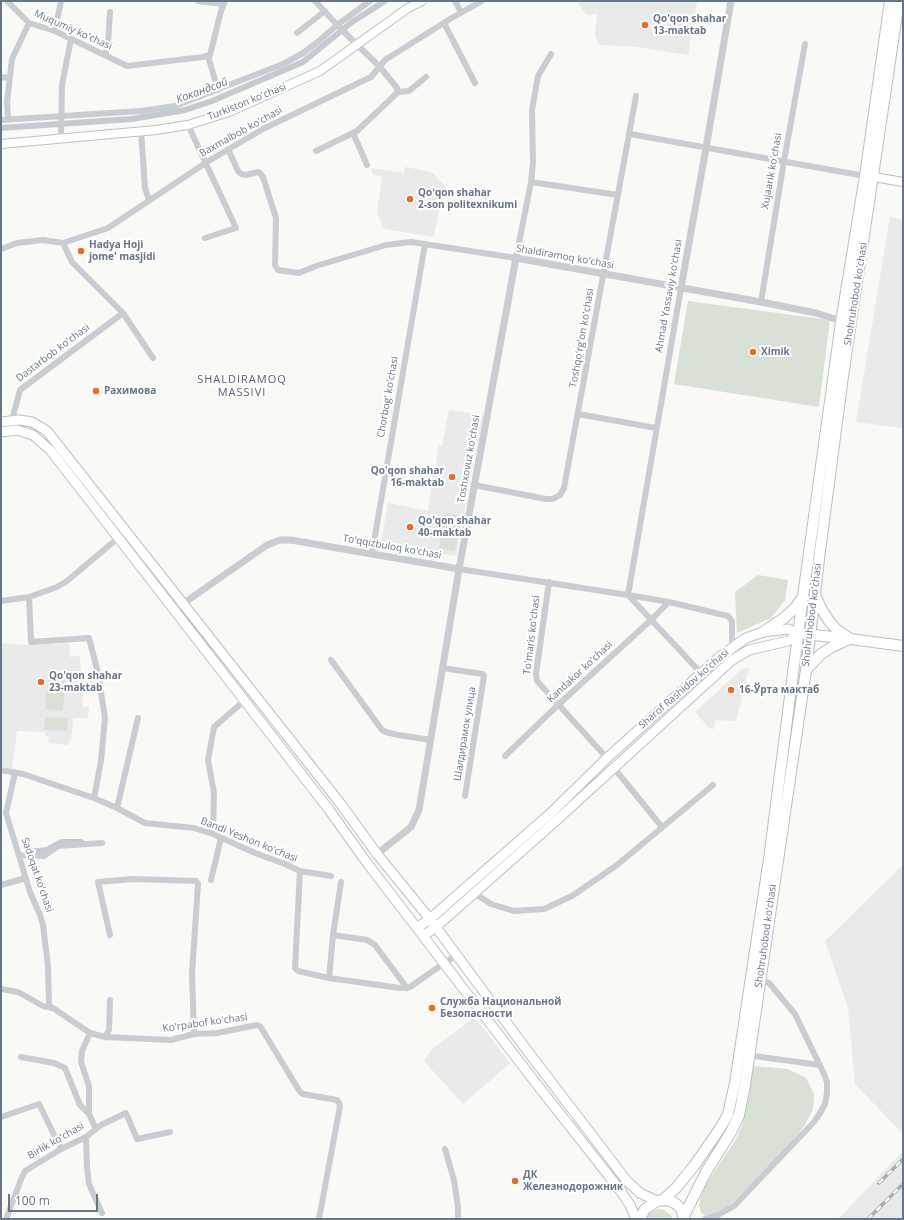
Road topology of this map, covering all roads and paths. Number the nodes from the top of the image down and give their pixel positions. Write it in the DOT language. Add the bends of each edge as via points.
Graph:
graph roads {
  1 [pos="7,1"];
  2 [pos="61,1"];
  3 [pos="198,1"];
  4 [pos="315,1"];
  5 [pos="370,1"];
  6 [pos="422,1"];
  7 [pos="455,1"];
  8 [pos="482,1"];
  9 [pos="731,1"];
  10 [pos="890,1"];
  11 [pos="899,1"];
  12 [pos="224,3"];
  13 [pos="110,12"];
  14 [pos="325,12"];
  15 [pos="461,12"];
  16 [pos="29,23"];
  17 [pos="444,23"];
  18 [pos="338,26"];
  19 [pos="55,31"];
  20 [pos="297,33"];
  21 [pos="71,39"];
  22 [pos="805,44"];
  23 [pos="358,45"];
  24 [pos="551,54"];
  25 [pos="105,55"];
  26 [pos="208,56"];
  27 [pos="380,67"];
  28 [pos="1,76"];
  29 [pos="426,77"];
  30 [pos="9,78"];
  31 [pos="475,83"];
  32 [pos="218,90"];
  33 [pos="398,92"];
  34 [pos="636,96"];
  35 [pos="61,116"];
  36 [pos="4,120"];
  37 [pos="188,125"];
  38 [pos="141,131"];
  39 [pos="61,133"];
  40 [pos="353,133"];
  41 [pos="630,134"];
  42 [pos="1,144"];
  43 [pos="706,148"];
  44 [pos="228,149"];
  45 [pos="316,151"];
  46 [pos="784,161"];
  47 [pos="205,163"];
  48 [pos="367,165"];
  49 [pos="869,176"];
  50 [pos="531,182"];
  51 [pos="903,182"];
  52 [pos="618,195"];
  53 [pos="149,200"];
  54 [pos="205,238"];
  55 [pos="63,243"];
  56 [pos="424,244"];
  57 [pos="1,249"];
  58 [pos="516,258"];
  59 [pos="604,275"];
  60 [pos="681,288"];
  61 [pos="761,302"];
  62 [pos="123,312"];
  63 [pos="846,322"];
  64 [pos="153,358"];
  65 [pos="578,414"];
  66 [pos="12,420"];
  67 [pos="1,422"];
  68 [pos="656,428"];
  69 [pos="1,432"];
  70 [pos="474,485"];
  71 [pos="118,538"];
  72 [pos="372,553"];
  73 [pos="459,569"];
  74 [pos="549,582"];
  75 [pos="814,593"];
  76 [pos="628,595"];
  77 [pos="803,596"];
  78 [pos="29,597"];
  79 [pos="1,601"];
  80 [pos="669,602"];
  81 [pos="182,604"];
  82 [pos="174,610"];
  83 [pos="651,620"];
  84 [pos="763,632"];
  85 [pos="799,634"];
  86 [pos="810,635"];
  87 [pos="851,639"];
  88 [pos="903,646"];
  89 [pos="732,647"];
  90 [pos="331,660"];
  91 [pos="442,668"];
  92 [pos="806,670"];
  93 [pos="701,673"];
  94 [pos="244,701"];
  95 [pos="558,705"];
  96 [pos="138,718"];
  97 [pos="647,722"];
  98 [pos="655,731"];
  99 [pos="431,740"];
  100 [pos="505,756"];
  101 [pos="607,758"];
  102 [pos="614,768"];
  103 [pos="1,770"];
  104 [pos="15,773"];
  105 [pos="713,785"];
  106 [pos="465,796"];
  107 [pos="94,798"];
  108 [pos="117,808"];
  109 [pos="662,827"];
  110 [pos="213,834"];
  111 [pos="221,838"];
  112 [pos="102,843"];
  113 [pos="377,854"];
  114 [pos="20,856"];
  115 [pos="300,871"];
  116 [pos="331,876"];
  117 [pos="26,878"];
  118 [pos="211,880"];
  119 [pos="341,882"];
  120 [pos="1,885"];
  121 [pos="474,893"];
  122 [pos="433,923"];
  123 [pos="421,931"];
  124 [pos="110,935"];
  125 [pos="333,935"];
  126 [pos="456,955"];
  127 [pos="445,963"];
  128 [pos="329,978"];
  129 [pos="760,979"];
  130 [pos="407,988"];
  131 [pos="1,989"];
  132 [pos="110,1000"];
  133 [pos="51,1008"];
  134 [pos="90,1033"];
  135 [pos="194,1034"];
  136 [pos="105,1037"];
  137 [pos="744,1055"];
  138 [pos="21,1057"];
  139 [pos="820,1066"];
  140 [pos="89,1114"];
  141 [pos="1,1117"];
  142 [pos="96,1129"];
  143 [pos="170,1132"];
  144 [pos="86,1137"];
  145 [pos="61,1149"];
  146 [pos="445,1149"];
  147 [pos="660,1200"];
  148 [pos="102,1214"];
  149 [pos="684,1218"];
  150 [pos="6,1219"];
  151 [pos="319,1219"];
  152 [pos="458,1219"];
  153 [pos="636,1219"];
  154 [pos="640,1219"];
  155 [pos="705,1219"];
  1 -- 16 [label="street, Muqumiy ko'chasi"];
  2 -- 19 [label="street"];
  3 -- 12 [label="street"];
  4 -- 14 [label="street"];
  5 -- 18 [label="street"];
  6 -- 23 [label="main road, Turkiston ko'chasi" via="408,8"];
  7 -- 15 [label="street"];
  8 -- 15 [label="street, Baxmalbob ko'chasi"];
  9 -- 43 [label="street, Ahmad Yassaviy ko'chasi"];
  10 -- 49 [label="highway, Shohruhobod koʻchasi"];
  11 -- 49 [label="highway, Shohruhobod koʻchasi"];
  12 -- 26 [label="street"];
  13 -- 25 [label="street"];
  14 -- 18 [label="street"];
  14 -- 20 [label="street"];
  15 -- 17 [label="street, Baxmalbob ko'chasi"];
  16 -- 19 [label="street, Muqumiy ko'chasi"];
  16 -- 30 [label="street" via="12,59"];
  17 -- 27 [label="street, Baxmalbob ko'chasi" via="385,60"];
  17 -- 31 [label="street"];
  18 -- 23 [label="street"];
  18 -- 32 [label="street" via="303,53 283,64"];
  19 -- 21 [label="street, Muqumiy ko'chasi"];
  21 -- 25 [label="street, Muqumiy ko'chasi"];
  21 -- 35 [label="street" via="62,85"];
  22 -- 46 [label="street, Xujaarik ko'chasi"];
  23 -- 27 [label="street"];
  23 -- 37 [label="main road, Turkiston ko'chasi" via="320,71 229,112"];
  24 -- 50 [label="street, Toshxovuz koʻchasi" via="538,76 532,110"];
  25 -- 26 [label="street, Muqumiy ko'chasi" via="127,66"];
  26 -- 32 [label="street"];
  27 -- 33 [label="street"];
  27 -- 44 [label="street, Baxmalbob ko'chasi" via="371,77 263,129"];
  28 -- 30 [label="street"];
  29 -- 33 [label="street" via="409,91"];
  30 -- 36 [label="street"];
  32 -- 35 [label="street" via="175,106 141,111"];
  33 -- 40 [label="street"];
  34 -- 41 [label="street, Toshqoʻrgʻon koʻchasi"];
  35 -- 36 [label="street"];
  35 -- 39 [label="street"];
  37 -- 38 [label="main road, Turkiston ko'chasi"];
  37 -- 47 [label="street"];
  38 -- 39 [label="main road, Turkiston ko'chasi"];
  38 -- 53 [label="street" via="145,188"];
  39 -- 42 [label="main road, Turkiston ko'chasi"];
  40 -- 45 [label="street"];
  40 -- 48 [label="street"];
  41 -- 43 [label="street"];
  41 -- 52 [label="street, Toshqoʻrgʻon koʻchasi"];
  43 -- 46 [label="street"];
  43 -- 60 [label="street, Ahmad Yassaviy ko'chasi"];
  44 -- 47 [label="street, Baxmalbob ko'chasi"];
  44 -- 56 [label="street, Shaldiramoq ko'chasi" via="238,171 246,175 258,172 263,177 276,218 275,265 278,270 299,273 386,245 411,242"];
  46 -- 49 [label="street"];
  46 -- 61 [label="street, Xujaarik ko'chasi"];
  47 -- 53 [label="street, Baxmalbob ko'chasi"];
  47 -- 54 [label="street" via="236,228"];
  49 -- 51 [label="main road"];
  49 -- 63 [label="highway, Shohruhobod koʻchasi"];
  50 -- 52 [label="street"];
  50 -- 58 [label="street, Toshxovuz koʻchasi"];
  52 -- 59 [label="street, Toshqoʻrgʻon koʻchasi"];
  53 -- 55 [label="street, Baxmalbob ko'chasi" via="108,228"];
  55 -- 57 [label="street, Baxmalbob ko'chasi" via="43,240 17,243"];
  55 -- 62 [label="street" via="72,262"];
  56 -- 58 [label="street, Shaldiramoq ko'chasi"];
  56 -- 72 [label="street, Chorbog' ko'chasi"];
  58 -- 59 [label="street, Shaldiramoq ko'chasi"];
  58 -- 70 [label="street, Toshxovuz koʻchasi"];
  59 -- 60 [label="street, Shaldiramoq ko'chasi"];
  59 -- 65 [label="street, Toshqoʻrgʻon koʻchasi"];
  60 -- 61 [label="street, Shaldiramoq ko'chasi"];
  60 -- 68 [label="street, Ahmad Yassaviy ko'chasi"];
  61 -- 63 [label="street, Shaldiramoq ko'chasi"];
  62 -- 64 [label="street"];
  62 -- 66 [label="street, Dastarbob ko'chasi" via="20,390"];
  63 -- 75 [label="highway, Shohruhobod koʻchasi"];
  63 -- 77 [label="highway, Shohruhobod koʻchasi"];
  65 -- 68 [label="street"];
  65 -- 70 [label="street, Toshqoʻrgʻon koʻchasi" via="564,488 560,495 546,499"];
  66 -- 67 [label="main road"];
  66 -- 81 [label="main road" via="32,422 47,431"];
  68 -- 76 [label="street, Ahmad Yassaviy ko'chasi"];
  69 -- 71 [label="main road" via="17,430 33,435 51,451"];
  70 -- 73 [label="street, Toshxovuz koʻchasi"];
  71 -- 78 [label="street" via="67,581"];
  71 -- 82 [label="main road"];
  72 -- 73 [label="street, To'qqizbuloq ko'chasi"];
  72 -- 81 [label="street, To'qqizbuloq ko'chasi" via="280,540 267,545"];
  73 -- 74 [label="street, To'qqizbuloq ko'chasi"];
  73 -- 91 [label="street, Toshxovuz koʻchasi"];
  74 -- 76 [label="street, To'qqizbuloq ko'chasi"];
  74 -- 95 [label="street, To'maris ko'chasi" via="536,677"];
  75 -- 86 [label="highway, Shohruhobod koʻchasi"];
  75 -- 87 [label="highway" via="829,621"];
  76 -- 80 [label="street, To'qqizbuloq ko'chasi"];
  76 -- 83 [label="street"];
  77 -- 84 [label="highway" via="784,618"];
  77 -- 85 [label="highway, Shohruhobod koʻchasi"];
  78 -- 79 [label="street"];
  78 -- 107 [label="street" via="31,642 89,638 105,718"];
  80 -- 83 [label="street, Kandakor ko'chasi"];
  80 -- 89 [label="street, To'qqizbuloq ko'chasi" via="728,616 732,621"];
  81 -- 82 [label="street, To'qqizbuloq ko'chasi"];
  81 -- 113 [label="main road"];
  82 -- 94 [label="main road"];
  83 -- 93 [label="street"];
  83 -- 95 [label="street, Kandakor ko'chasi"];
  84 -- 85 [label="main road, Sharof Rashidov ko'chasi" via="788,629"];
  84 -- 89 [label="main road, Sharof Rashidov ko'chasi" via="746,638"];
  85 -- 86 [label="highway"];
  85 -- 98 [label="main road, Sharof Rashidov ko'chasi" via="788,641 749,650 732,660"];
  85 -- 137 [label="highway, Shohruhobod koʻchasi"];
  86 -- 87 [label="highway"];
  86 -- 92 [label="highway, Shohruhobod koʻchasi"];
  87 -- 88 [label="highway"];
  87 -- 92 [label="highway" via="827,650"];
  89 -- 93 [label="main road, Sharof Rashidov ko'chasi"];
  90 -- 99 [label="street" via="382,730"];
  91 -- 99 [label="street, Toshxovuz koʻchasi"];
  91 -- 106 [label="street, Шалдирамок улица" via="484,675"];
  92 -- 129 [label="highway, Shohruhobod koʻchasi"];
  93 -- 97 [label="main road, Sharof Rashidov ko'chasi"];
  94 -- 110 [label="street" via="214,727 208,760 214,793"];
  94 -- 123 [label="main road"];
  95 -- 100 [label="street, Kandakor ko'chasi"];
  95 -- 101 [label="street, To'maris ko'chasi"];
  96 -- 108 [label="street"];
  97 -- 98 [label="main road"];
  97 -- 101 [label="main road, Sharof Rashidov ko'chasi"];
  98 -- 102 [label="main road, Sharof Rashidov ko'chasi"];
  99 -- 113 [label="street, Toshxovuz koʻchasi" via="419,810 411,827"];
  101 -- 122 [label="main road, Sharof Rashidov ko'chasi"];
  102 -- 109 [label="street"];
  102 -- 121 [label="main road, Sharof Rashidov ko'chasi"];
  103 -- 104 [label="street, Bandi Yeshon ko'chasi"];
  104 -- 107 [label="street, Bandi Yeshon ko'chasi"];
  104 -- 114 [label="street, Sadoqat ko'chasi" via="6,813"];
  105 -- 109 [label="street"];
  107 -- 108 [label="street, Bandi Yeshon ko'chasi"];
  108 -- 110 [label="street, Bandi Yeshon ko'chasi" via="145,823 194,828"];
  109 -- 121 [label="street" via="617,865 572,896 544,909 514,911 491,904"];
  110 -- 111 [label="street, Bandi Yeshon ko'chasi"];
  111 -- 115 [label="street, Bandi Yeshon ko'chasi"];
  111 -- 118 [label="street"];
  112 -- 114 [label="street" via="58,846 44,856"];
  113 -- 122 [label="main road"];
  114 -- 117 [label="street, Sadoqat ko'chasi"];
  115 -- 116 [label="street"];
  115 -- 128 [label="street, Bandi Yeshon ko'chasi" via="294,968"];
  117 -- 120 [label="street"];
  117 -- 133 [label="street, Sadoqat ko'chasi" via="43,925"];
  119 -- 125 [label="street"];
  121 -- 122 [label="main road, Sharof Rashidov ko'chasi"];
  122 -- 123 [label="main road, Sharof Rashidov ko'chasi"];
  122 -- 126 [label="main road"];
  123 -- 127 [label="main road"];
  124 -- 135 [label="street" via="98,882 140,879 196,881 198,884 192,974"];
  125 -- 128 [label="street"];
  125 -- 130 [label="street" via="367,940 375,945"];
  126 -- 127 [label="street"];
  126 -- 147 [label="main road" via="627,1181 640,1194"];
  127 -- 130 [label="street"];
  127 -- 153 [label="main road" via="620,1190"];
  128 -- 130 [label="street, Bandi Yeshon ko'chasi"];
  129 -- 137 [label="highway, Shohruhobod koʻchasi"];
  129 -- 139 [label="street" via="769,983 794,1014"];
  131 -- 133 [label="street, Ko'rpabof koʻchasi" via="18,992 34,1002"];
  132 -- 136 [label="street" via="109,1030"];
  133 -- 134 [label="street, Ko'rpabof koʻchasi"];
  134 -- 136 [label="street, Ko'rpabof koʻchasi"];
  134 -- 140 [label="street, Birlik ko'chasi" via="82,1050 82,1062 89,1086"];
  135 -- 136 [label="street, Ko'rpabof koʻchasi" via="172,1040"];
  135 -- 151 [label="street, Ko'rpabof koʻchasi" via="259,1026 300,1092 337,1100 339,1114"];
  137 -- 139 [label="street"];
  137 -- 147 [label="highway, Shohruhobod koʻchasi" via="728,1114 721,1127 676,1188"];
  137 -- 149 [label="highway, Shohruhobod koʻchasi" via="745,1085 739,1115 703,1178"];
  138 -- 140 [label="street" via="54,1063 65,1068 80,1105"];
  139 -- 155 [label="street" via="827,1082 827,1093 814,1122 734,1206"];
  140 -- 142 [label="street, Birlik ko'chasi"];
  141 -- 145 [label="street" via="39,1104"];
  142 -- 143 [label="street" via="126,1113 136,1139"];
  142 -- 144 [label="street, Birlik ko'chasi"];
  144 -- 145 [label="street, Birlik ko'chasi"];
  144 -- 148 [label="street" via="89,1184"];
  145 -- 150 [label="street, Birlik ko'chasi" via="25,1171"];
  146 -- 152 [label="street" via="454,1180"];
  147 -- 149 [label="highway" via="670,1200 676,1204"];
  147 -- 154 [label="highway, Shohruhobod koʻchasi" via="645,1209"];
}
